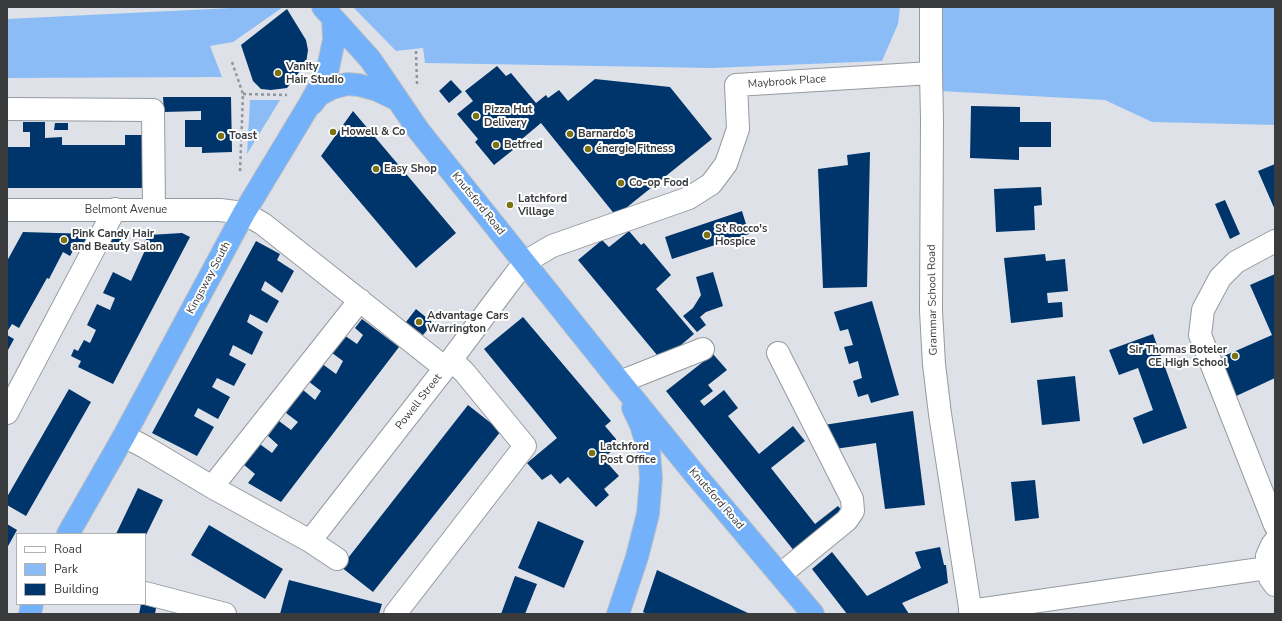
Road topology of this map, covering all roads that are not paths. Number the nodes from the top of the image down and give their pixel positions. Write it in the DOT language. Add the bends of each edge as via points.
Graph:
graph roads {
  1 [pos="931,7"];
  2 [pos="328,13"];
  3 [pos="931,73"];
  4 [pos="396,99"];
  5 [pos="300,101"];
  6 [pos="7,109"];
  7 [pos="154,209"];
  8 [pos="115,210"];
  9 [pos="7,211"];
  10 [pos="244,213"];
  11 [pos="1275,241"];
  12 [pos="525,262"];
  13 [pos="360,300"];
  14 [pos="703,349"];
  15 [pos="778,353"];
  16 [pos="448,364"];
  17 [pos="620,382"];
  18 [pos="7,413"];
  19 [pos="124,436"];
  20 [pos="212,487"];
  21 [pos="1275,525"];
  22 [pos="69,533"];
  23 [pos="310,541"];
  24 [pos="1275,541"];
  25 [pos="337,559"];
  26 [pos="781,574"];
  27 [pos="1271,576"];
  28 [pos="146,593"];
  29 [pos="970,612"];
  30 [pos="225,614"];
  31 [pos="395,614"];
  32 [pos="618,614"];
  33 [pos="813,614"];
  1 -- 3 [label="street, Grammar School Road"];
  2 -- 4 [label="highway, Knutsford Road" via="370,59"];
  2 -- 5 [label="highway, Kingsway South" via="334,40 327,73"];
  3 -- 12 [label="street, Maybrook Place" via="736,85 738,129 726,164 711,184 689,198 552,246"];
  3 -- 29 [label="street, Grammar School Road" via="930,311 940,414"];
  4 -- 5 [label="highway" via="377,90 347,84"];
  4 -- 12 [label="highway, Knutsford Road"];
  5 -- 10 [label="highway, Kingsway South"];
  6 -- 7 [label="street" via="153,110"];
  7 -- 8 [label="street, Belmont Avenue"];
  7 -- 10 [label="street, Belmont Avenue"];
  8 -- 9 [label="street, Belmont Avenue"];
  8 -- 18 [label="street"];
  10 -- 13 [label="street" via="263,224"];
  10 -- 19 [label="highway, Kingsway South"];
  11 -- 21 [label="street" via="1236,262 1220,278 1204,310 1200,335"];
  12 -- 16 [label="street, Powell Street"];
  12 -- 17 [label="highway, Knutsford Road"];
  13 -- 16 [label="street"];
  13 -- 20 [label="street"];
  14 -- 17 [label="street"];
  15 -- 26 [label="street" via="852,499 853,511 848,520"];
  16 -- 23 [label="street, Powell Street"];
  16 -- 31 [label="street" via="465,372 525,446"];
  17 -- 26 [label="highway, Knutsford Road"];
  17 -- 32 [label="highway, Knutsford Road" via="641,425 649,451 651,478 648,514 638,557"];
  19 -- 20 [label="street"];
  19 -- 22 [label="highway, Kingsway South"];
  20 -- 23 [label="street"];
  23 -- 25 [label="street"];
  24 -- 27 [label="street" via="1267,556"];
  26 -- 33 [label="highway, Knutsford Road"];
  27 -- 29 [label="street"];
  28 -- 30 [label="street"];
}
